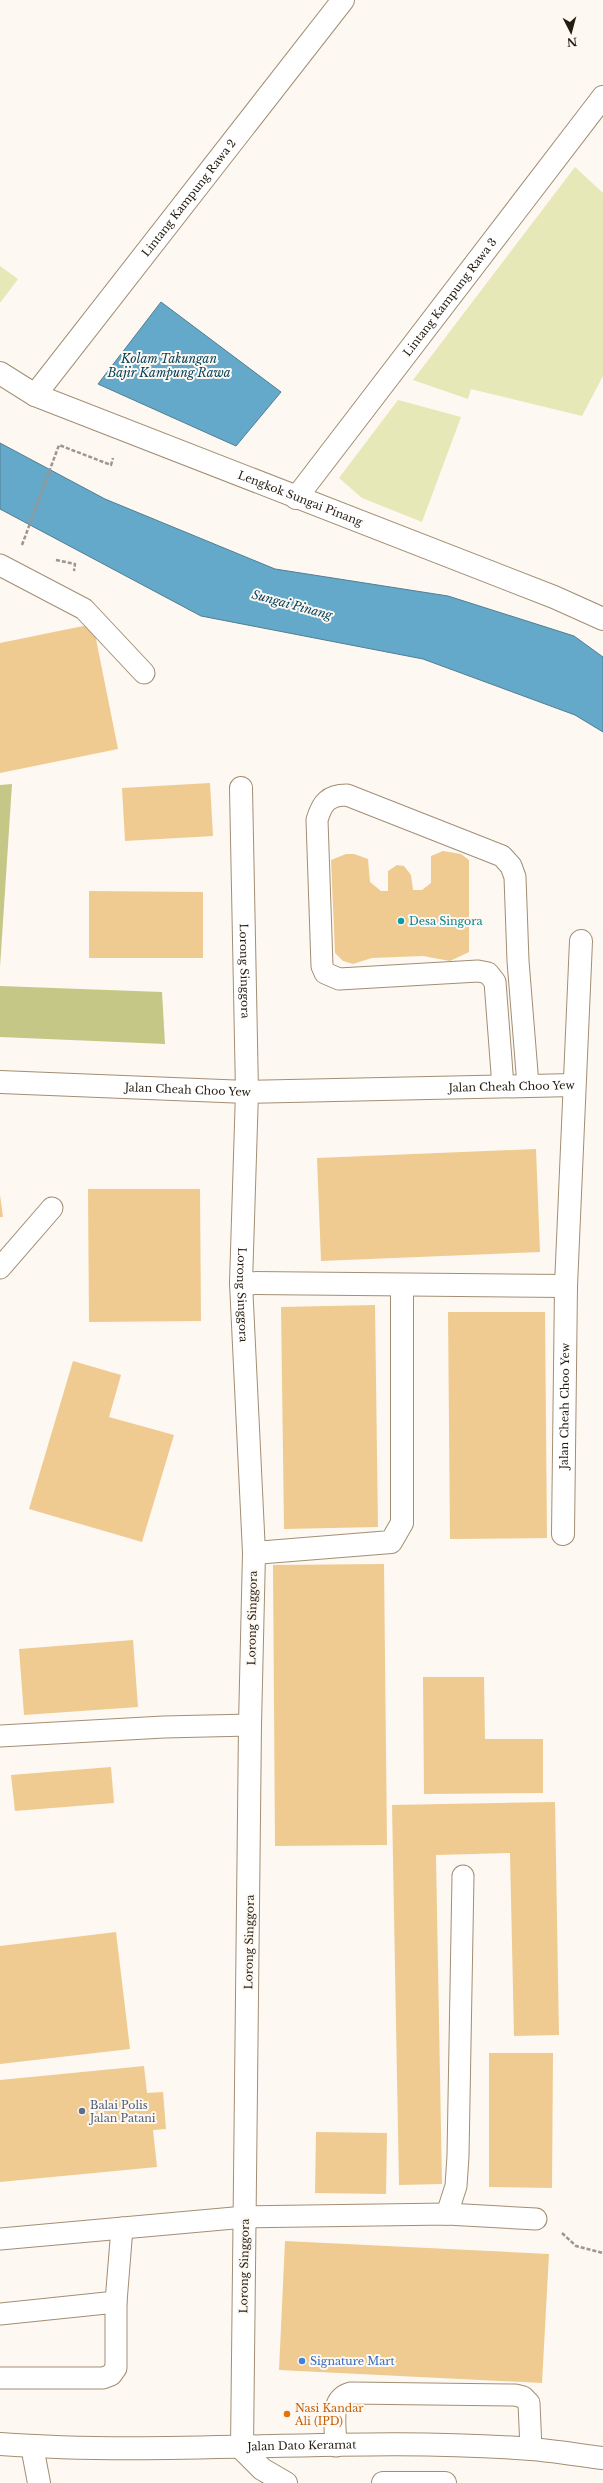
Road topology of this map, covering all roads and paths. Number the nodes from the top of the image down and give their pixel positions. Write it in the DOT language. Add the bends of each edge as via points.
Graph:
graph roads {
  1 [pos="342,0"];
  2 [pos="603,97"];
  3 [pos="0,373"];
  4 [pos="35,394"];
  5 [pos="111,465"];
  6 [pos="296,498"];
  7 [pos="20,553"];
  8 [pos="0,565"];
  9 [pos="603,619"];
  10 [pos="144,673"];
  11 [pos="241,788"];
  12 [pos="581,941"];
  13 [pos="0,1082"];
  14 [pos="528,1085"];
  15 [pos="574,1085"];
  16 [pos="503,1086"];
  17 [pos="247,1092"];
  18 [pos="52,1208"];
  19 [pos="0,1268"];
  20 [pos="242,1283"];
  21 [pos="402,1285"];
  22 [pos="566,1286"];
  23 [pos="562,1534"];
  24 [pos="254,1553"];
  25 [pos="250,1725"];
  26 [pos="0,1736"];
  27 [pos="462,1876"];
  28 [pos="447,2214"];
  29 [pos="245,2217"];
  30 [pos="536,2219"];
  31 [pos="122,2228"];
  32 [pos="0,2239"];
  33 [pos="603,2253"];
  34 [pos="116,2302"];
  35 [pos="0,2314"];
  36 [pos="0,2378"];
  37 [pos="0,2444"];
  38 [pos="32,2446"];
  39 [pos="336,2446"];
  40 [pos="242,2449"];
  41 [pos="531,2449"];
  42 [pos="603,2458"];
  43 [pos="39,2483"];
  44 [pos="286,2483"];
  45 [pos="383,2483"];
  46 [pos="445,2483"];
  1 -- 4 [label="street, Lintang Kampung Rawa 2"];
  2 -- 6 [label="street, Lintang Kampung Rawa 3"];
  3 -- 4 [label="street, Lengkok Sungai Pinang"];
  4 -- 6 [label="street, Lengkok Sungai Pinang"];
  5 -- 7 [label="path" via="59,445"];
  6 -- 9 [label="street, Lengkok Sungai Pinang" via="554,597"];
  8 -- 10 [label="lane" via="84,608"];
  11 -- 17 [label="street, Lorong Singgora"];
  12 -- 15 [label="street"];
  13 -- 17 [label="street, Jalan Cheah Choo Yew"];
  14 -- 15 [label="street, Jalan Cheah Choo Yew"];
  14 -- 16 [label="street, Jalan Cheah Choo Yew"];
  14 -- 16 [label="lane" via="518,961 515,877 511,866 502,856 347,796 336,795 327,800 317,820 322,966 325,973 339,980 478,971 488,973 495,982"];
  15 -- 22 [label="street, Jalan Cheah Choo Yew"];
  16 -- 17 [label="street, Jalan Cheah Choo Yew"];
  17 -- 20 [label="street, Lorong Singgora"];
  18 -- 19 [label="lane"];
  20 -- 21 [label="street"];
  20 -- 24 [label="street, Lorong Singgora"];
  21 -- 22 [label="street"];
  21 -- 24 [label="street" via="402,1523 391,1542"];
  22 -- 23 [label="street, Jalan Cheah Choo Yew"];
  24 -- 25 [label="street, Lorong Singgora"];
  25 -- 26 [label="lane"];
  25 -- 29 [label="street, Lorong Singgora"];
  27 -- 28 [label="lane" via="458,2156 456,2186"];
  28 -- 29 [label="lane"];
  28 -- 30 [label="lane"];
  29 -- 31 [label="lane"];
  29 -- 40 [label="street, Lorong Singgora"];
  30 -- 33 [label="path" via="557,2229 576,2246"];
  31 -- 32 [label="lane"];
  31 -- 34 [label="lane"];
  34 -- 35 [label="lane"];
  34 -- 36 [label="lane" via="116,2368 111,2375 103,2378"];
  37 -- 38 [label="street, Jalan Dato Keramat"];
  38 -- 40 [label="street, Jalan Dato Keramat"];
  38 -- 43 [label="street"];
  39 -- 40 [label="street, Jalan Dato Keramat"];
  39 -- 41 [label="street, Jalan Dato Keramat"];
  39 -- 41 [label="lane" via="335,2409 343,2395 515,2395 523,2397 529,2403"];
  40 -- 44 [label="street" via="262,2469"];
  41 -- 42 [label="street, Jalan Dato Keramat"];
  45 -- 46 [label="street"];
}
